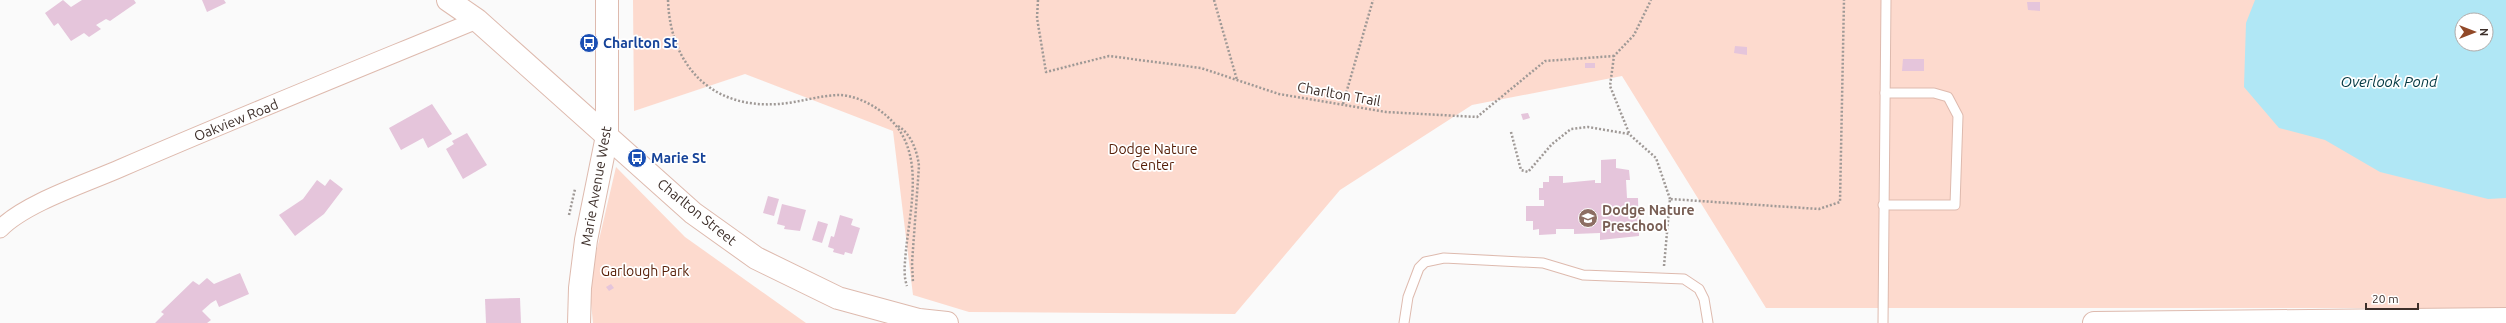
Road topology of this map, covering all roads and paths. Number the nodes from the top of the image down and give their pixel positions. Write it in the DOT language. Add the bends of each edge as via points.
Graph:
graph roads {
  1 [pos="448,0"];
  2 [pos="607,0"];
  3 [pos="668,0"];
  4 [pos="1038,0"];
  5 [pos="1214,0"];
  6 [pos="1373,0"];
  7 [pos="1651,0"];
  8 [pos="1844,0"];
  9 [pos="1886,0"];
  10 [pos="476,20"];
  11 [pos="1614,56"];
  12 [pos="1237,80"];
  13 [pos="1884,93"];
  14 [pos="1343,104"];
  15 [pos="895,124"];
  16 [pos="1511,132"];
  17 [pos="1629,134"];
  18 [pos="607,136"];
  19 [pos="1670,199"];
  20 [pos="1883,205"];
  21 [pos="0,229"];
  22 [pos="1663,276"];
  23 [pos="914,283"];
  24 [pos="907,286"];
  25 [pos="2506,319"];
  26 [pos="2424,322"];
  27 [pos="579,323"];
  28 [pos="947,323"];
  29 [pos="1404,323"];
  30 [pos="1708,323"];
  31 [pos="1883,323"];
  32 [pos="2094,323"];
  33 [pos="2273,323"];
  1 -- 10 [label="street, Charlton Street"];
  2 -- 18 [label="street, Marie Avenue West"];
  3 -- 15 [label="path" via="672,32 682,58 699,78 729,100 777,105 840,95 861,100"];
  4 -- 12 [label="path, Charlton Trail" via="1037,18 1046,72 1109,56 1201,68"];
  5 -- 12 [label="path"];
  6 -- 14 [label="path"];
  7 -- 11 [label="path" via="1634,35"];
  8 -- 19 [label="path" via="1840,202 1820,209"];
  9 -- 13 [label="lane"];
  10 -- 18 [label="street, Charlton Street"];
  10 -- 21 [label="street, Oakview Road" via="41,203 6,222"];
  11 -- 14 [label="path, Charlton Trail" via="1545,61 1477,117 1386,112"];
  11 -- 17 [label="path" via="1610,86"];
  12 -- 14 [label="path, Charlton Trail" via="1279,94"];
  13 -- 20 [label="lane"];
  13 -- 20 [label="lane" via="1934,93 1948,97 1958,116 1955,205"];
  15 -- 23 [label="path" via="906,130 918,155 919,175 912,263"];
  15 -- 24 [label="path" via="913,160 905,262"];
  16 -- 17 [label="path" via="1521,170 1528,172 1552,144 1571,129 1588,127"];
  17 -- 19 [label="path" via="1656,158"];
  18 -- 27 [label="street, Marie Avenue West" via="586,240"];
  18 -- 28 [label="street, Charlton Street" via="693,213 756,258 838,298 919,320"];
  19 -- 22 [label="path"];
  20 -- 31 [label="lane"];
  22 -- 29 [label="lane" via="1583,275 1543,264 1433,259 1426,262 1415,276 1408,297"];
  22 -- 30 [label="lane" via="1684,278 1699,289 1704,299"];
  25 -- 26 [label="street"];
  26 -- 33 [label="street"];
  32 -- 33 [label="street"];
}
